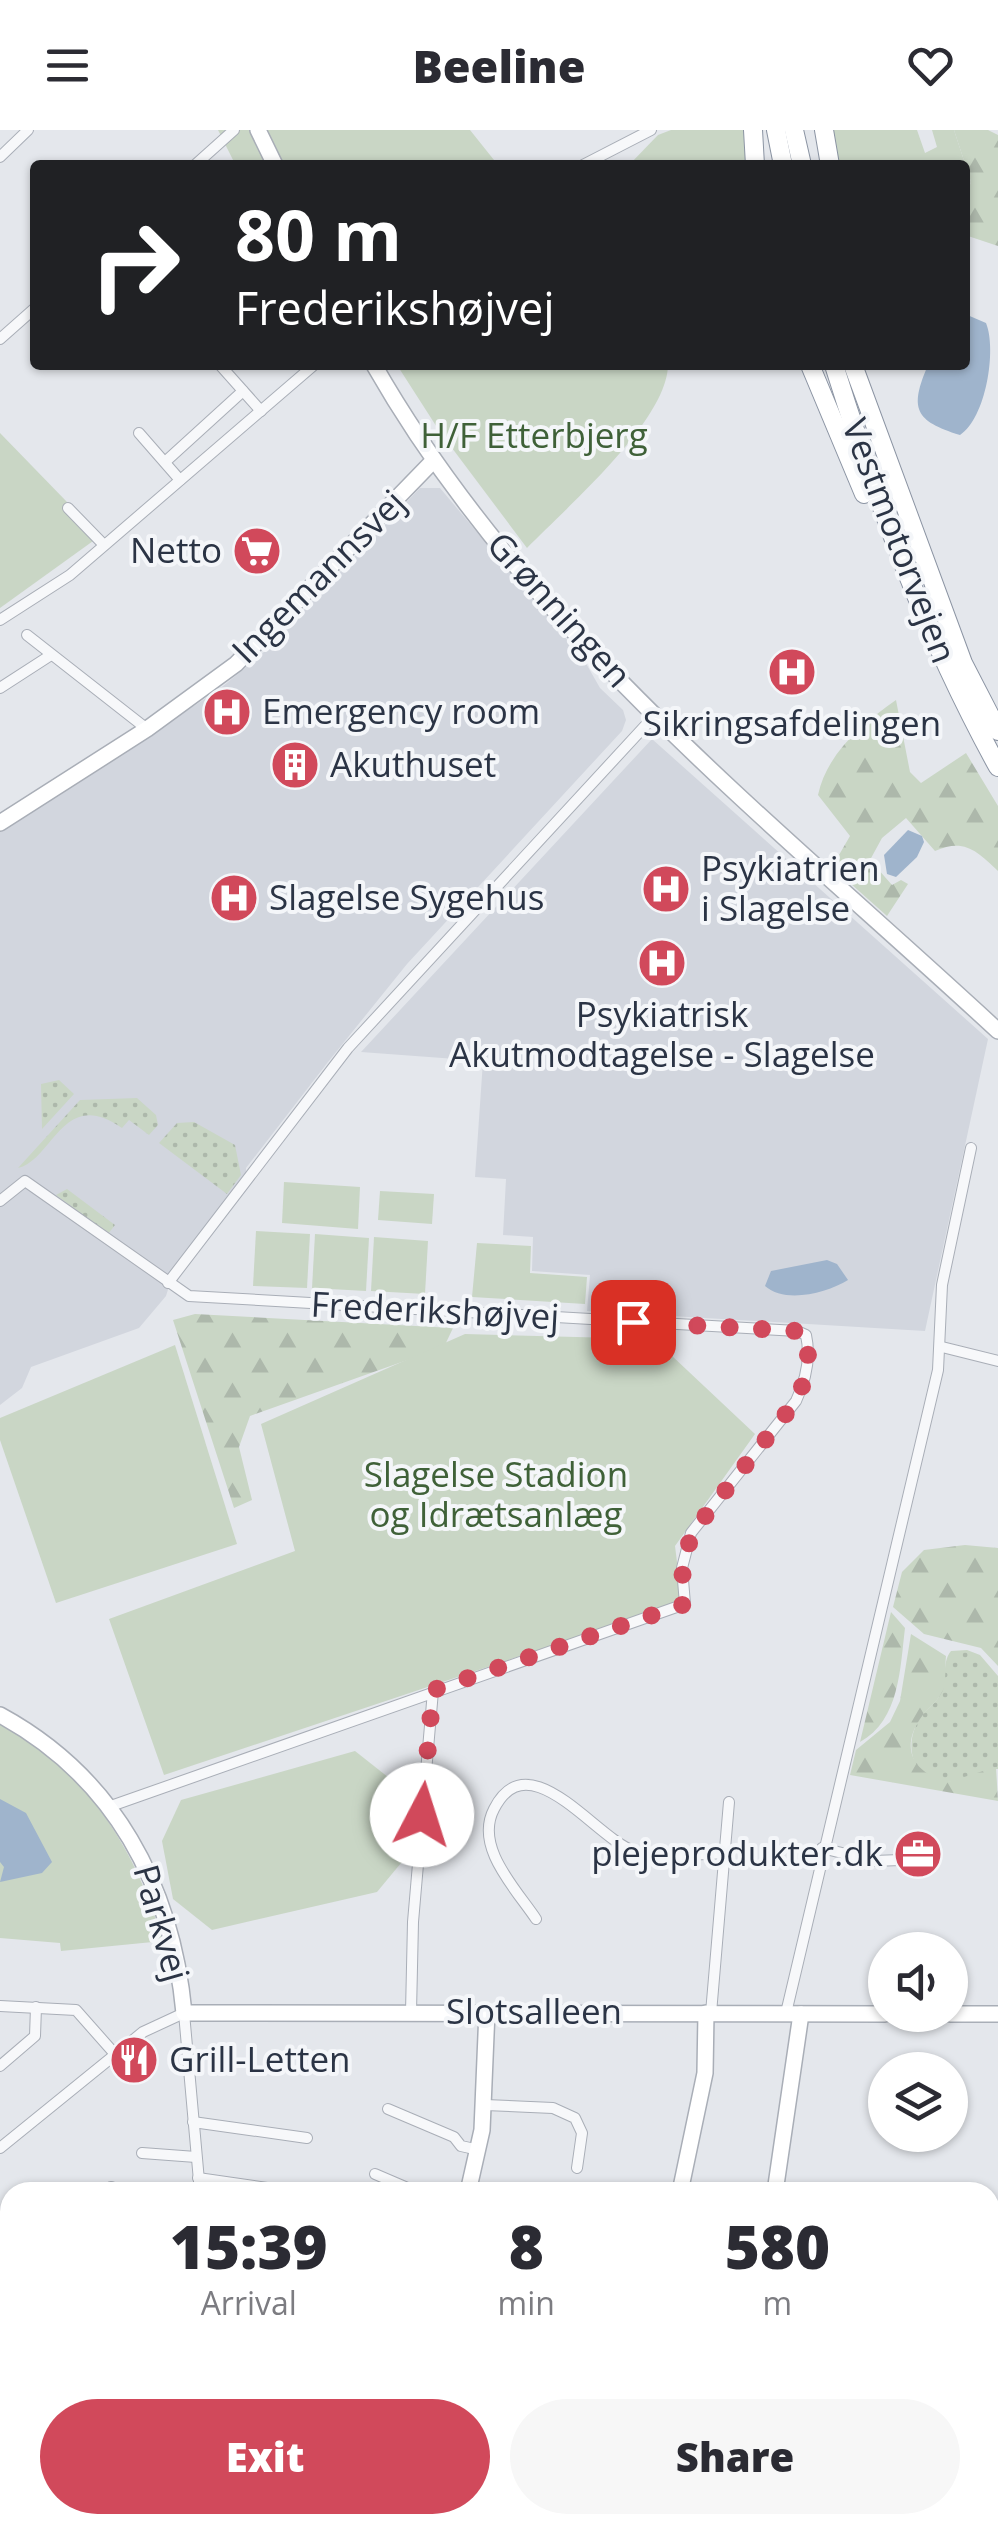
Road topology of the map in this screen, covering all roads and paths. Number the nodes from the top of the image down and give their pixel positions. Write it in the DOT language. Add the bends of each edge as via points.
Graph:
graph roads {
  1 [pos="28,130"];
  2 [pos="234,130"];
  3 [pos="258,130"];
  4 [pos="651,130"];
  5 [pos="753,130"];
  6 [pos="776,130"];
  7 [pos="794,130"];
  8 [pos="824,130"];
  9 [pos="0,157"];
  10 [pos="201,160"];
  11 [pos="273,160"];
  12 [pos="593,160"];
  13 [pos="756,160"];
  14 [pos="783,160"];
  15 [pos="801,160"];
  16 [pos="829,160"];
  17 [pos="30,312"];
  18 [pos="0,339"];
  19 [pos="224,370"];
  20 [pos="308,370"];
  21 [pos="377,370"];
  22 [pos="812,370"];
  23 [pos="836,370"];
  24 [pos="855,370"];
  25 [pos="867,370"];
  26 [pos="243,391"];
  27 [pos="260,411"];
  28 [pos="139,433"];
  29 [pos="434,460"];
  30 [pos="165,462"];
  31 [pos="890,475"];
  32 [pos="180,480"];
  33 [pos="68,508"];
  34 [pos="104,545"];
  35 [pos="0,620"];
  36 [pos="28,635"];
  37 [pos="51,654"];
  38 [pos="0,688"];
  39 [pos="656,714"];
  40 [pos="147,729"];
  41 [pos="989,733"];
  42 [pos="998,767"];
  43 [pos="0,823"];
  44 [pos="998,1031"];
  45 [pos="971,1148"];
  46 [pos="0,1201"];
  47 [pos="168,1283"];
  48 [pos="942,1347"];
  49 [pos="998,1362"];
  50 [pos="433,1690"];
  51 [pos="0,1715"];
  52 [pos="728,1802"];
  53 [pos="112,1806"];
  54 [pos="822,1848"];
  55 [pos="728,1853"];
  56 [pos="900,1860"];
  57 [pos="536,1919"];
  58 [pos="0,2006"];
  59 [pos="36,2007"];
  60 [pos="412,2012"];
  61 [pos="487,2012"];
  62 [pos="184,2013"];
  63 [pos="708,2013"];
  64 [pos="794,2014"];
  65 [pos="868,2014"];
  66 [pos="968,2014"];
  67 [pos="998,2014"];
  68 [pos="114,2053"];
  69 [pos="0,2066"];
  70 [pos="484,2105"];
  71 [pos="388,2109"];
  72 [pos="193,2122"];
  73 [pos="308,2138"];
  74 [pos="0,2148"];
  75 [pos="479,2150"];
  76 [pos="142,2154"];
  77 [pos="196,2157"];
  78 [pos="576,2168"];
  79 [pos="375,2174"];
  80 [pos="198,2178"];
  81 [pos="199,2182"];
  82 [pos="226,2182"];
  83 [pos="394,2182"];
  84 [pos="471,2182"];
  85 [pos="682,2182"];
  86 [pos="775,2182"];
  1 -- 9 [label="street"];
  2 -- 10 [label="street"];
  3 -- 11 [label="street"];
  4 -- 12 [label="street"];
  5 -- 13 [label="highway"];
  6 -- 14 [label="highway"];
  7 -- 15 [label="highway"];
  8 -- 16 [label="highway"];
  17 -- 18 [label="street"];
  19 -- 26 [label="street"];
  20 -- 27 [label="street"];
  21 -- 29 [label="street, Grønningen"];
  22 -- 41 [label="highway" via="967,728"];
  23 -- 41 [label="highway, Vestmotorvejen" via="872,484"];
  24 -- 31 [label="highway, Vestmotorvejen"];
  25 -- 31 [label="highway"];
  26 -- 27 [label="street"];
  26 -- 30 [label="street"];
  27 -- 32 [label="street"];
  28 -- 30 [label="street"];
  29 -- 39 [label="street, Grønningen" via="558,616"];
  29 -- 40 [label="street, Ingemannsvej" via="264,639"];
  30 -- 32 [label="street"];
  31 -- 41 [label="highway, Vestmotorvejen"];
  32 -- 34 [label="street"];
  33 -- 34 [label="street"];
  34 -- 35 [label="street"];
  36 -- 37 [label="street"];
  37 -- 38 [label="street"];
  37 -- 40 [label="street"];
  39 -- 44 [label="street, Grønningen"];
  39 -- 47 [label="street" via="348,1048"];
  40 -- 43 [label="street, Ingemannsvej"];
  41 -- 42 [label="highway, Vestmotorvejen"];
  45 -- 48 [label="street" via="942,1285"];
  46 -- 47 [label="street" via="25,1181"];
  47 -- 50 [label="street, Frederikshøjvej" via="189,1296 806,1335 807,1366 796,1401 692,1533 682,1568 685,1604"];
  48 -- 49 [label="street"];
  48 -- 54 [label="street"];
  50 -- 53 [label="street, Frederikshøjvej"];
  50 -- 60 [label="street"];
  51 -- 53 [label="street, Parkvej" via="55,1749"];
  52 -- 55 [label="street"];
  53 -- 62 [label="street, Parkvej" via="159,1896"];
  54 -- 56 [label="street"];
  54 -- 64 [label="street"];
  55 -- 57 [label="street" via="638,1852 609,1838 557,1794 519,1788 497,1803 487,1832 491,1850"];
  55 -- 63 [label="street"];
  58 -- 59 [label="street"];
  59 -- 68 [label="street" via="76,2010"];
  59 -- 69 [label="street" via="36,2036"];
  60 -- 61 [label="street, Slotsalleen"];
  60 -- 62 [label="street, Slotsalleen"];
  61 -- 63 [label="street, Slotsalleen"];
  61 -- 70 [label="street"];
  62 -- 68 [label="street"];
  62 -- 72 [label="street"];
  63 -- 64 [label="street, Slotsalleen"];
  63 -- 85 [label="street" via="705,2073"];
  64 -- 65 [label="street, Slotsalleen"];
  64 -- 86 [label="street"];
  66 -- 67 [label="street"];
  68 -- 74 [label="street"];
  70 -- 75 [label="street"];
  70 -- 78 [label="street" via="554,2108 575,2118 582,2134"];
  71 -- 75 [label="street"];
  72 -- 73 [label="street"];
  72 -- 77 [label="street"];
  75 -- 84 [label="street"];
  76 -- 77 [label="street"];
  77 -- 80 [label="street"];
  79 -- 83 [label="street"];
  80 -- 81 [label="street"];
  80 -- 82 [label="street"];
}
